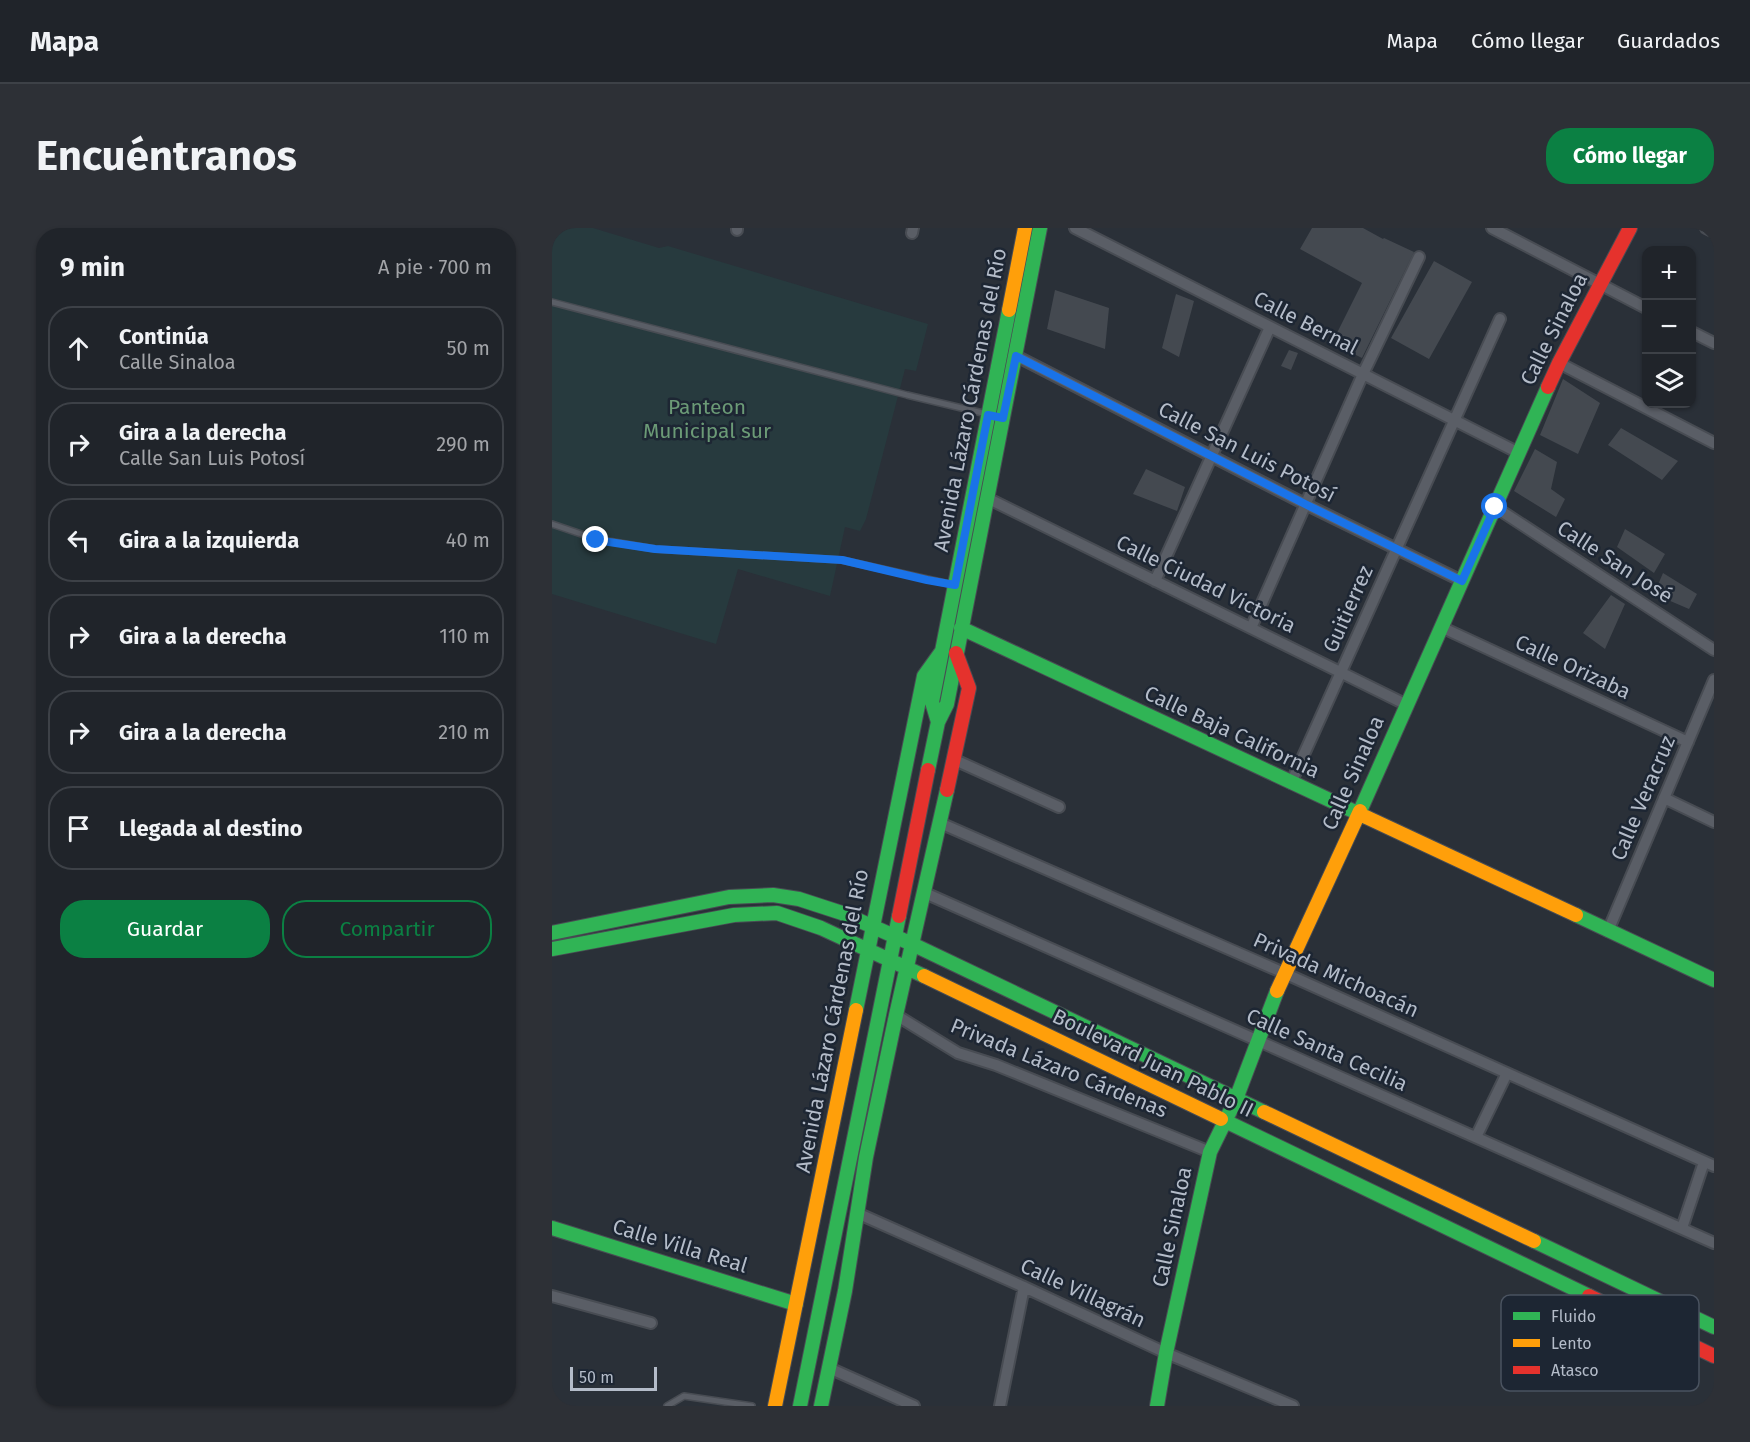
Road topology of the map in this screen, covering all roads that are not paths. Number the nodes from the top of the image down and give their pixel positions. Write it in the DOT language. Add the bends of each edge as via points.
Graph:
graph roads {
  1 [pos="1025,228"];
  2 [pos="1040,228"];
  3 [pos="1075,228"];
  4 [pos="1492,228"];
  5 [pos="1630,228"];
  6 [pos="1706,228"];
  7 [pos="1714,232"];
  8 [pos="1419,257"];
  9 [pos="1600,284"];
  10 [pos="552,302"];
  11 [pos="1642,305"];
  12 [pos="1500,319"];
  13 [pos="1270,327"];
  14 [pos="1696,334"];
  15 [pos="1714,343"];
  16 [pos="1016,356"];
  17 [pos="1559,363"];
  18 [pos="1363,374"];
  19 [pos="988,415"];
  20 [pos="1003,418"];
  21 [pos="1454,420"];
  22 [pos="1714,442"];
  23 [pos="1519,453"];
  24 [pos="1211,456"];
  25 [pos="987,498"];
  26 [pos="1305,504"];
  27 [pos="1495,507"];
  28 [pos="552,524"];
  29 [pos="1396,550"];
  30 [pos="1155,581"];
  31 [pos="1462,581"];
  32 [pos="955,585"];
  33 [pos="1442,627"];
  34 [pos="962,628"];
  35 [pos="1251,628"];
  36 [pos="1714,650"];
  37 [pos="949,652"];
  38 [pos="1341,673"];
  39 [pos="1714,680"];
  40 [pos="1407,705"];
  41 [pos="1688,742"];
  42 [pos="955,760"];
  43 [pos="1291,783"];
  44 [pos="1664,798"];
  45 [pos="1059,807"];
  46 [pos="1358,814"];
  47 [pos="1714,822"];
  48 [pos="940,823"];
  49 [pos="925,893"];
  50 [pos="872,926"];
  51 [pos="1608,931"];
  52 [pos="552,933"];
  53 [pos="896,937"];
  54 [pos="912,944"];
  55 [pos="552,949"];
  56 [pos="868,950"];
  57 [pos="890,960"];
  58 [pos="907,968"];
  59 [pos="1284,973"];
  60 [pos="1714,980"];
  61 [pos="896,1015"];
  62 [pos="1257,1040"];
  63 [pos="1507,1073"];
  64 [pos="1236,1099"];
  65 [pos="1225,1121"];
  66 [pos="1476,1137"];
  67 [pos="1210,1152"];
  68 [pos="1709,1164"];
  69 [pos="858,1214"];
  70 [pos="552,1228"];
  71 [pos="1682,1228"];
  72 [pos="1714,1243"];
  73 [pos="1024,1287"];
  74 [pos="1587,1295"];
  75 [pos="1647,1295"];
  76 [pos="552,1296"];
  77 [pos="796,1304"];
  78 [pos="1699,1320"];
  79 [pos="651,1323"];
  80 [pos="1714,1327"];
  81 [pos="1699,1349"];
  82 [pos="1167,1353"];
  83 [pos="1714,1356"];
  84 [pos="829,1368"];
  85 [pos="667,1406"];
  86 [pos="752,1406"];
  87 [pos="776,1406"];
  88 [pos="800,1406"];
  89 [pos="821,1406"];
  90 [pos="914,1406"];
  91 [pos="1000,1406"];
  92 [pos="1157,1406"];
  93 [pos="1293,1406"];
  1 -- 19 [label="main road, Avenida Lázaro Cárdenas del Río"];
  2 -- 16 [label="main road, Avenida Lázaro Cárdenas del Río"];
  3 -- 13 [label="street, Calle Bernal"];
  4 -- 9 [label="street"];
  5 -- 9 [label="main road, Calle Sinaloa"];
  6 -- 7 [label="street"];
  8 -- 18 [label="street"];
  9 -- 11 [label="street"];
  9 -- 17 [label="main road, Calle Sinaloa"];
  10 -- 19 [label="lane"];
  12 -- 21 [label="street, Guitierrez"];
  13 -- 18 [label="street, Calle Bernal"];
  13 -- 24 [label="street"];
  14 -- 15 [label="street"];
  16 -- 20 [label="main road, Avenida Lázaro Cárdenas del Río"];
  16 -- 24 [label="street, Calle San Luis Potosí"];
  17 -- 22 [label="street"];
  17 -- 23 [label="main road, Calle Sinaloa"];
  18 -- 21 [label="street, Calle Bernal"];
  18 -- 26 [label="street"];
  19 -- 20 [label="lane"];
  19 -- 32 [label="main road, Avenida Lázaro Cárdenas del Río"];
  20 -- 25 [label="main road, Avenida Lázaro Cárdenas del Río"];
  21 -- 23 [label="street, Calle Bernal"];
  21 -- 29 [label="street, Guitierrez"];
  23 -- 27 [label="main road, Calle Sinaloa"];
  24 -- 26 [label="street, Calle San Luis Potosí"];
  24 -- 30 [label="street"];
  25 -- 30 [label="street, Calle Ciudad Victoria"];
  25 -- 34 [label="main road, Avenida Lázaro Cárdenas del Río"];
  26 -- 29 [label="street, Calle San Luis Potosí"];
  26 -- 35 [label="street"];
  27 -- 31 [label="main road, Calle Sinaloa"];
  27 -- 36 [label="street, Calle San José"];
  28 -- 32 [label="lane" via="596,540 655,549 842,560"];
  29 -- 31 [label="street, Calle San Luis Potosí"];
  29 -- 38 [label="street, Guitierrez"];
  30 -- 35 [label="street, Calle Ciudad Victoria"];
  31 -- 33 [label="main road, Calle Sinaloa"];
  32 -- 37 [label="main road, Avenida Lázaro Cárdenas del Río"];
  33 -- 40 [label="main road, Calle Sinaloa"];
  33 -- 41 [label="street, Calle Orizaba"];
  34 -- 37 [label="main road, Avenida Lázaro Cárdenas del Río"];
  34 -- 43 [label="main road, Calle Baja California"];
  35 -- 38 [label="street, Calle Ciudad Victoria"];
  37 -- 42 [label="main road" via="969,688"];
  37 -- 50 [label="main road, Avenida Lázaro Cárdenas del Río" via="924,676"];
  37 -- 53 [label="main road, Avenida Lázaro Cárdenas del Río" via="932,702 938,722"];
  38 -- 40 [label="street, Calle Ciudad Victoria"];
  38 -- 43 [label="street, Guitierrez"];
  39 -- 41 [label="street, Calle Veracruz"];
  40 -- 46 [label="main road, Calle Sinaloa"];
  41 -- 44 [label="street, Calle Veracruz"];
  42 -- 45 [label="street"];
  42 -- 48 [label="main road"];
  43 -- 46 [label="main road, Calle Baja California"];
  44 -- 47 [label="street"];
  44 -- 51 [label="street, Calle Veracruz"];
  46 -- 51 [label="main road, Calle Baja California"];
  46 -- 59 [label="main road, Calle Sinaloa"];
  48 -- 49 [label="main road"];
  48 -- 59 [label="street, Privada Michoacán"];
  49 -- 54 [label="main road"];
  49 -- 62 [label="street, Calle Santa Cecilia"];
  50 -- 52 [label="main road, Boulevard Juan Pablo II" via="797,898 757,895 729,897"];
  50 -- 53 [label="main road, Boulevard Juan Pablo II"];
  50 -- 56 [label="main road, Avenida Lázaro Cárdenas del Río"];
  51 -- 60 [label="main road, Calle Baja California"];
  53 -- 54 [label="main road, Boulevard Juan Pablo II"];
  53 -- 57 [label="main road, Avenida Lázaro Cárdenas del Río"];
  54 -- 58 [label="main road"];
  54 -- 64 [label="main road, Boulevard Juan Pablo II"];
  55 -- 56 [label="main road, Boulevard Juan Pablo II" via="734,915 777,914 821,928"];
  56 -- 57 [label="main road, Boulevard Juan Pablo II"];
  56 -- 77 [label="main road, Avenida Lázaro Cárdenas del Río"];
  57 -- 58 [label="main road, Boulevard Juan Pablo II"];
  57 -- 88 [label="main road, Avenida Lázaro Cárdenas del Río"];
  58 -- 61 [label="main road"];
  58 -- 65 [label="main road, Boulevard Juan Pablo II"];
  59 -- 62 [label="main road, Calle Sinaloa"];
  59 -- 63 [label="street, Privada Michoacán"];
  61 -- 67 [label="street, Privada Lázaro Cárdenas" via="958,1053"];
  61 -- 69 [label="main road"];
  62 -- 64 [label="main road, Calle Sinaloa"];
  62 -- 66 [label="street, Calle Santa Cecilia"];
  63 -- 66 [label="street"];
  63 -- 68 [label="street, Privada Michoacán"];
  64 -- 65 [label="main road, Calle Sinaloa"];
  64 -- 75 [label="main road, Boulevard Juan Pablo II"];
  65 -- 67 [label="main road, Calle Sinaloa"];
  65 -- 74 [label="main road, Boulevard Juan Pablo II"];
  66 -- 71 [label="street, Calle Santa Cecilia"];
  67 -- 82 [label="main road, Calle Sinaloa"];
  68 -- 71 [label="street"];
  69 -- 73 [label="street, Calle Villagrán"];
  69 -- 84 [label="main road"];
  70 -- 77 [label="main road, Calle Villa Real"];
  71 -- 72 [label="street, Calle Santa Cecilia"];
  73 -- 82 [label="street, Calle Villagrán"];
  73 -- 91 [label="street"];
  76 -- 79 [label="street"];
  77 -- 87 [label="main road, Avenida Lázaro Cárdenas del Río"];
  78 -- 80 [label="main road, Boulevard Juan Pablo II"];
  81 -- 83 [label="main road, Boulevard Juan Pablo II"];
  82 -- 92 [label="main road, Calle Sinaloa"];
  82 -- 93 [label="street, Calle Villagrán"];
  84 -- 89 [label="main road"];
  84 -- 90 [label="street"];
  85 -- 86 [label="lane" via="684,1396"];
}
